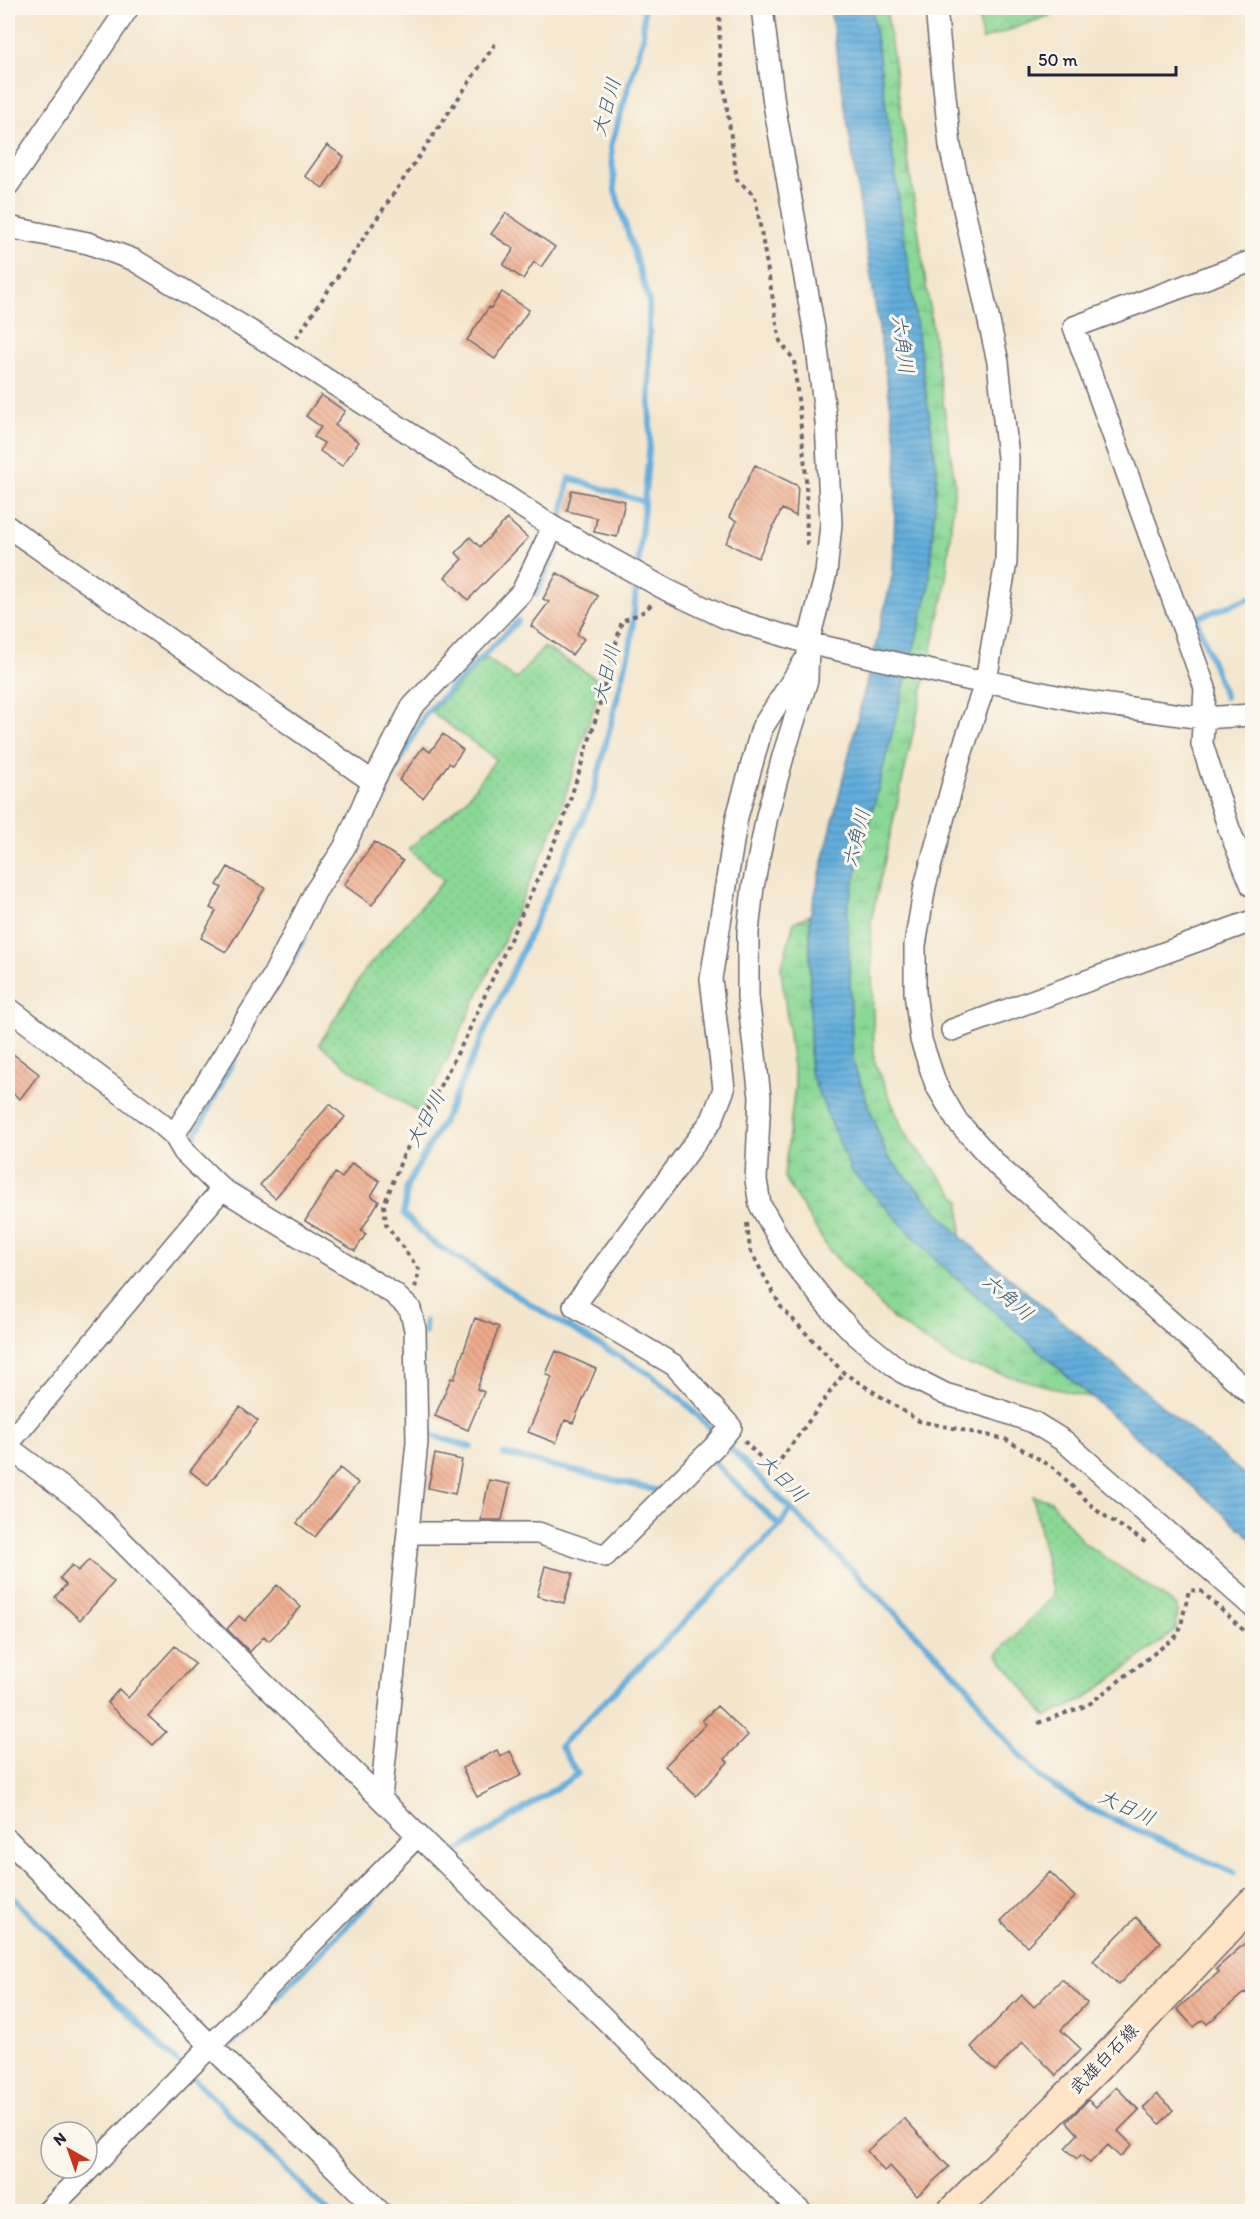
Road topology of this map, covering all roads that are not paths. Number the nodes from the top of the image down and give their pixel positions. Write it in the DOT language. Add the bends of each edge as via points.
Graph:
graph roads {
  1 [pos="128,8"];
  2 [pos="762,8"];
  3 [pos="936,8"];
  4 [pos="8,185"];
  5 [pos="8,227"];
  6 [pos="1252,261"];
  7 [pos="8,527"];
  8 [pos="553,527"];
  9 [pos="812,649"];
  10 [pos="979,681"];
  11 [pos="1252,715"];
  12 [pos="1202,718"];
  13 [pos="373,782"];
  14 [pos="1252,886"];
  15 [pos="1252,921"];
  16 [pos="8,1008"];
  17 [pos="952,1030"];
  18 [pos="174,1135"];
  19 [pos="222,1189"];
  20 [pos="1252,1395"];
  21 [pos="8,1445"];
  22 [pos="409,1533"];
  23 [pos="1252,1606"];
  24 [pos="381,1798"];
  25 [pos="418,1835"];
  26 [pos="8,1840"];
  27 [pos="1250,1909"];
  28 [pos="204,2053"];
  29 [pos="47,2211"];
  30 [pos="381,2211"];
  31 [pos="801,2211"];
  32 [pos="952,2211"];
  1 -- 4 [label="street"];
  2 -- 9 [label="street" via="774,104 816,340 825,422 831,524"];
  3 -- 10 [label="street" via="950,146 998,362 1008,458 1006,562"];
  5 -- 8 [label="street" via="88,243 134,260 286,353"];
  6 -- 12 [label="street" via="1074,327 1205,688"];
  7 -- 13 [label="street"];
  8 -- 9 [label="street" via="724,617"];
  8 -- 13 [label="street" via="522,592 412,707"];
  9 -- 10 [label="street"];
  9 -- 22 [label="street" via="762,728 737,817 711,979 724,1089 712,1120 574,1306 674,1365 725,1435 605,1556 538,1533"];
  9 -- 23 [label="street" via="807,680 767,816 748,932 748,997 760,1097 756,1180 760,1205 792,1261 855,1334 902,1371 945,1394 1033,1422 1064,1441"];
  10 -- 12 [label="street" via="1080,701"];
  10 -- 20 [label="street" via="925,886 915,945 921,1040 936,1084 957,1121 998,1166"];
  11 -- 12 [label="street"];
  12 -- 14 [label="street" via="1202,744"];
  13 -- 18 [label="street" via="344,848 315,892 272,978"];
  15 -- 17 [label="street"];
  16 -- 18 [label="street"];
  18 -- 19 [label="street" via="184,1152"];
  19 -- 21 [label="street"];
  19 -- 22 [label="street" via="394,1294 410,1309 415,1329 417,1442"];
  21 -- 24 [label="street" via="87,1506"];
  22 -- 24 [label="street"];
  24 -- 25 [label="street"];
  25 -- 28 [label="street"];
  25 -- 31 [label="street"];
  26 -- 28 [label="street"];
  27 -- 32 [label="main road, 武雄白石線"];
  28 -- 29 [label="street"];
  28 -- 30 [label="street"];
}
